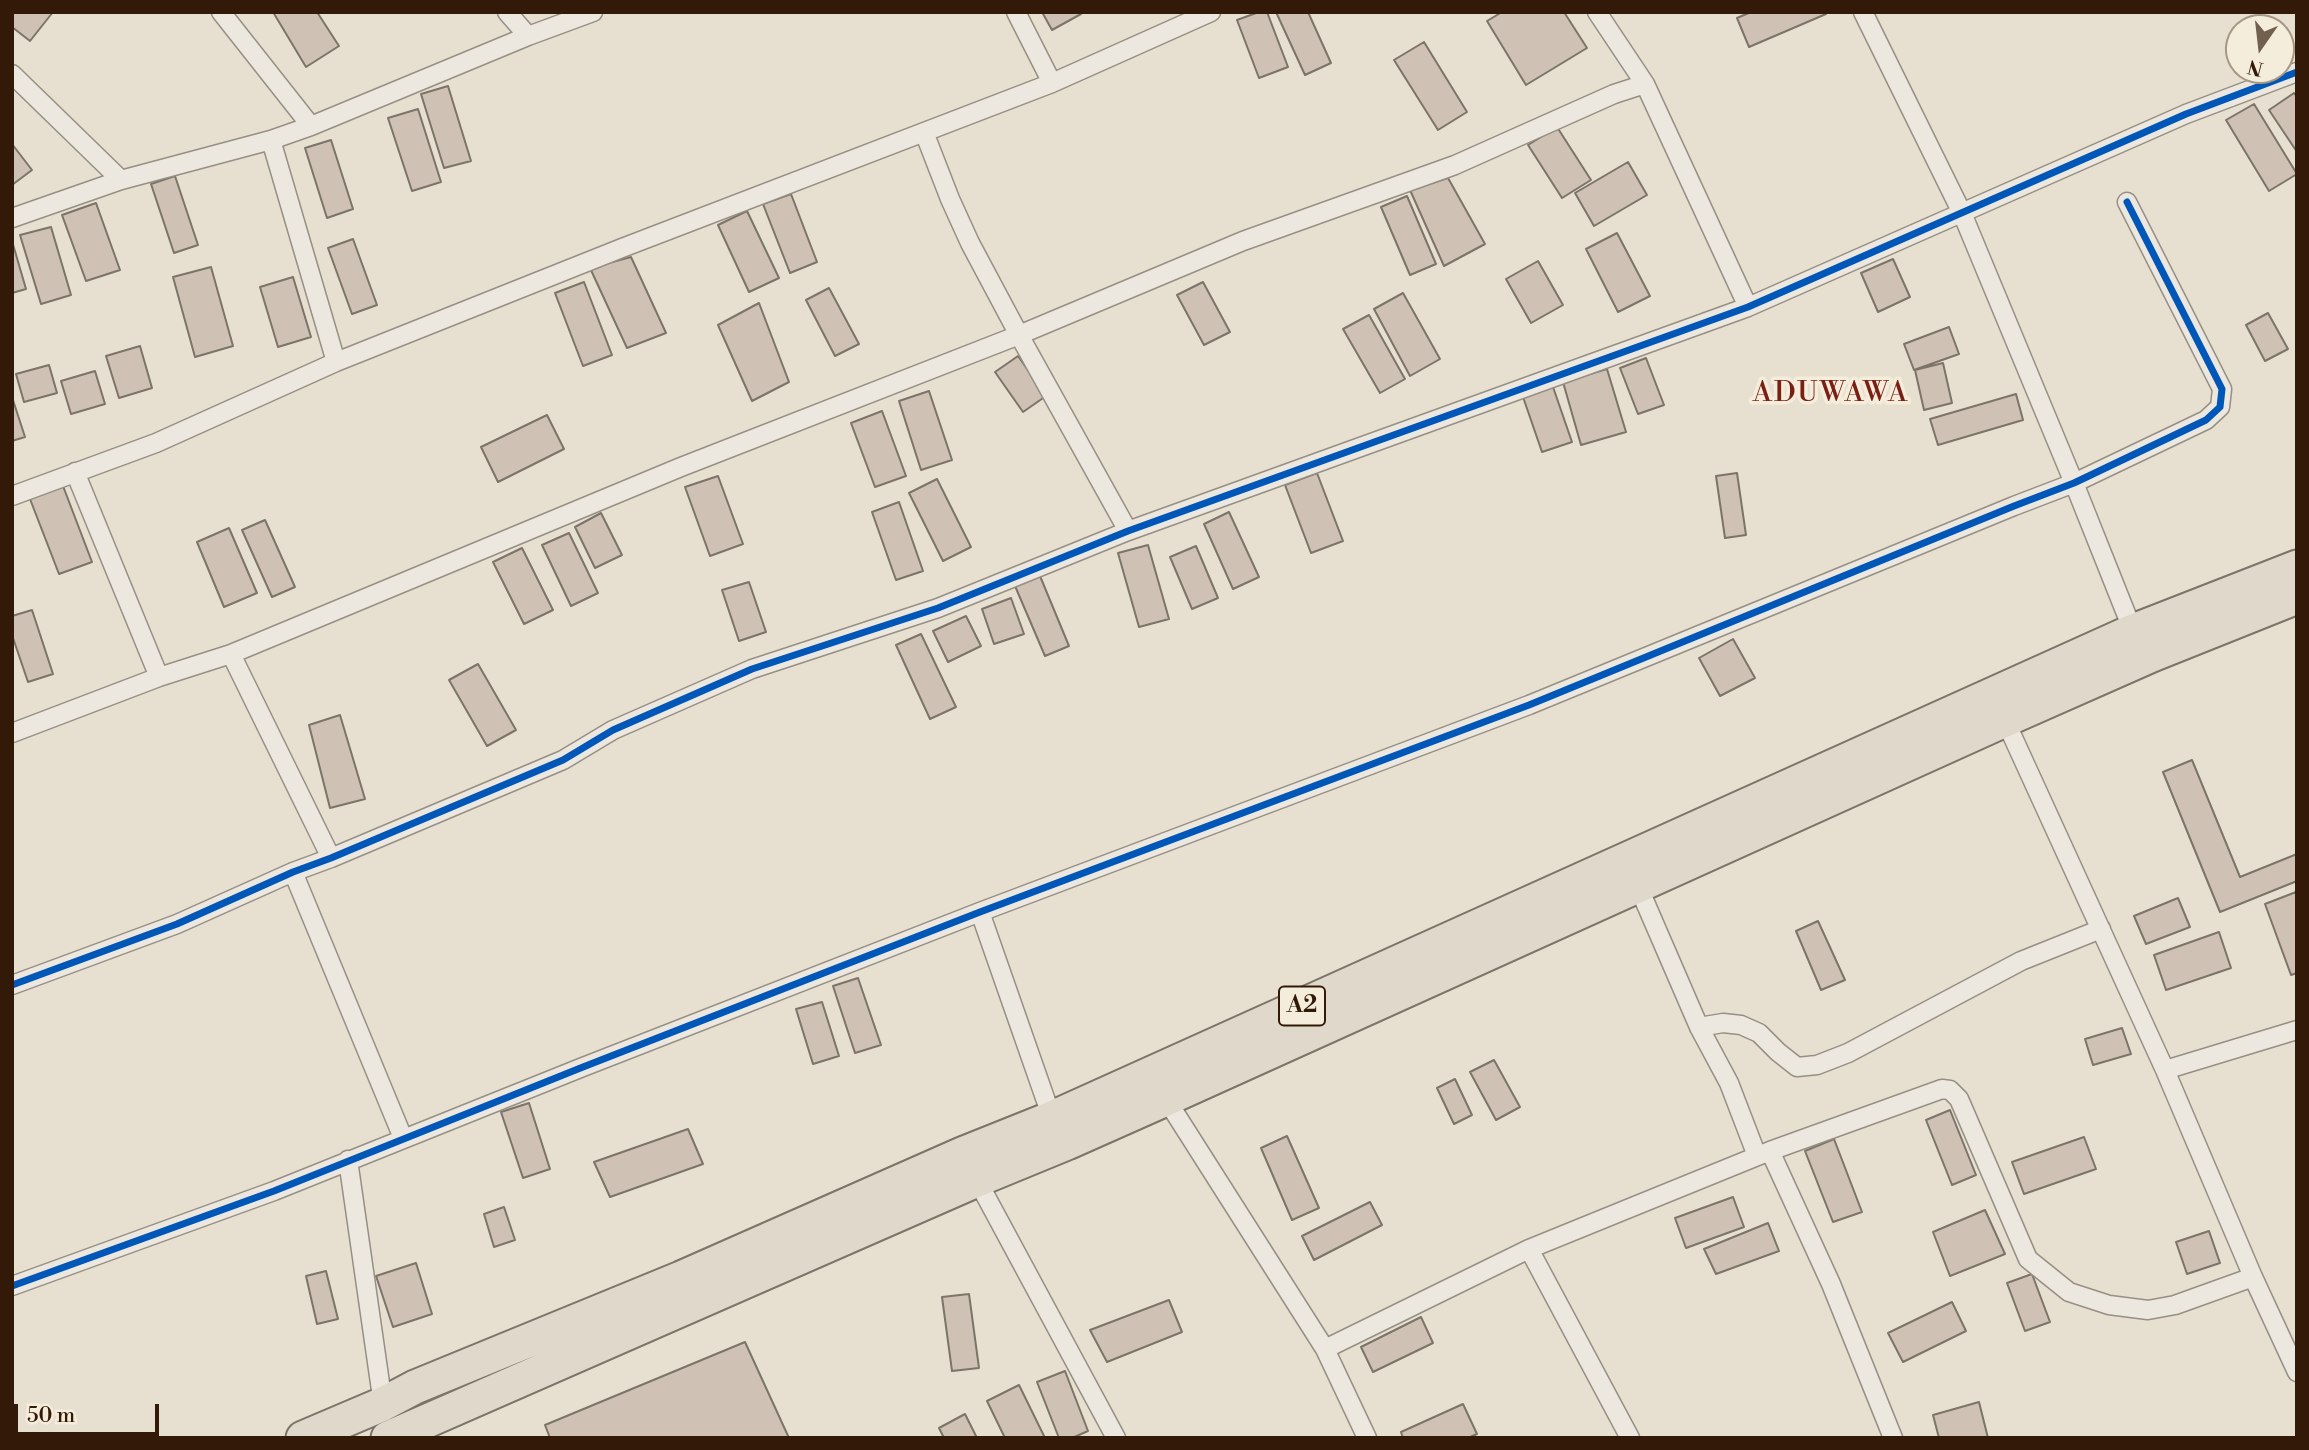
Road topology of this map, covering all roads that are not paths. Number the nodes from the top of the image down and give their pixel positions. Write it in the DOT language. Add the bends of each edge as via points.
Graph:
graph roads {
  1 [pos="221,12"];
  2 [pos="507,12"];
  3 [pos="593,12"];
  4 [pos="1016,12"];
  5 [pos="1211,12"];
  6 [pos="1597,12"];
  7 [pos="1863,12"];
  8 [pos="528,36"];
  9 [pos="2297,72"];
  10 [pos="12,74"];
  11 [pos="1052,83"];
  12 [pos="1645,84"];
  13 [pos="311,126"];
  14 [pos="923,132"];
  15 [pos="271,141"];
  16 [pos="121,180"];
  17 [pos="2127,202"];
  18 [pos="1962,213"];
  19 [pos="12,218"];
  20 [pos="1748,307"];
  21 [pos="1019,335"];
  22 [pos="336,362"];
  23 [pos="75,472"];
  24 [pos="2074,483"];
  25 [pos="12,496"];
  26 [pos="1128,531"];
  27 [pos="2297,567"];
  28 [pos="2297,597"];
  29 [pos="2133,631"];
  30 [pos="231,654"];
  31 [pos="159,677"];
  32 [pos="2005,720"];
  33 [pos="12,733"];
  34 [pos="331,858"];
  35 [pos="293,872"];
  36 [pos="1638,886"];
  37 [pos="980,912"];
  38 [pos="2101,929"];
  39 [pos="12,985"];
  40 [pos="1699,1027"];
  41 [pos="2297,1030"];
  42 [pos="2165,1070"];
  43 [pos="1166,1100"];
  44 [pos="1052,1118"];
  45 [pos="403,1138"];
  46 [pos="1764,1154"];
  47 [pos="348,1160"];
  48 [pos="977,1180"];
  49 [pos="1528,1249"];
  50 [pos="2253,1277"];
  51 [pos="12,1286"];
  52 [pos="1325,1349"];
  53 [pos="2297,1372"];
  54 [pos="415,1387"];
  55 [pos="383,1404"];
  56 [pos="430,1429"];
  57 [pos="303,1438"];
  58 [pos="388,1438"];
  59 [pos="1116,1438"];
  60 [pos="1367,1438"];
  61 [pos="1630,1438"];
  62 [pos="1894,1438"];
  1 -- 13 [label="street"];
  2 -- 8 [label="street"];
  3 -- 8 [label="street"];
  4 -- 11 [label="street"];
  5 -- 11 [label="street"];
  6 -- 12 [label="street"];
  7 -- 18 [label="street"];
  8 -- 13 [label="street"];
  9 -- 18 [label="street" via="2186,114"];
  10 -- 16 [label="street"];
  11 -- 14 [label="street"];
  12 -- 20 [label="street"];
  12 -- 21 [label="street" via="1455,165 1242,241"];
  13 -- 15 [label="street"];
  14 -- 21 [label="street" via="950,199"];
  14 -- 22 [label="street"];
  15 -- 16 [label="street"];
  15 -- 22 [label="street"];
  16 -- 19 [label="street"];
  17 -- 24 [label="street" via="2222,389 2220,407 2206,421"];
  18 -- 20 [label="street"];
  18 -- 24 [label="street"];
  20 -- 26 [label="street"];
  21 -- 26 [label="street"];
  21 -- 30 [label="street" via="681,467"];
  22 -- 23 [label="street" via="156,443"];
  23 -- 25 [label="street"];
  23 -- 31 [label="street"];
  24 -- 29 [label="street"];
  24 -- 37 [label="street" via="1529,705"];
  26 -- 34 [label="street" via="938,608 752,669 613,730 563,760"];
  27 -- 29 [label="highway, A2"];
  28 -- 32 [label="highway, A2"];
  29 -- 44 [label="highway, A2"];
  30 -- 31 [label="street"];
  30 -- 34 [label="street"];
  31 -- 33 [label="street"];
  32 -- 36 [label="highway, A2"];
  32 -- 38 [label="street"];
  34 -- 35 [label="street"];
  35 -- 39 [label="street" via="177,923"];
  35 -- 45 [label="street"];
  36 -- 40 [label="street"];
  36 -- 43 [label="highway, A2"];
  37 -- 44 [label="street"];
  37 -- 45 [label="street"];
  38 -- 40 [label="street" via="2021,961 1817,1065 1797,1067 1759,1033 1741,1025"];
  38 -- 42 [label="street"];
  40 -- 46 [label="street"];
  41 -- 42 [label="street"];
  42 -- 50 [label="street"];
  43 -- 48 [label="highway, A2"];
  43 -- 52 [label="street"];
  44 -- 54 [label="highway, A2"];
  45 -- 47 [label="street"];
  46 -- 49 [label="street"];
  46 -- 50 [label="street" via="1932,1091 1951,1090 1959,1099 2028,1259 2069,1292 2109,1305 2148,1310"];
  46 -- 62 [label="street" via="1831,1284"];
  47 -- 51 [label="street"];
  47 -- 55 [label="street"];
  48 -- 56 [label="highway, A2"];
  48 -- 59 [label="street"];
  49 -- 52 [label="street"];
  49 -- 61 [label="street"];
  50 -- 53 [label="street"];
  52 -- 60 [label="street"];
  54 -- 55 [label="highway, A2"];
  54 -- 56 [label="street"];
  55 -- 57 [label="highway, A2"];
  56 -- 58 [label="highway, A2"];
}
